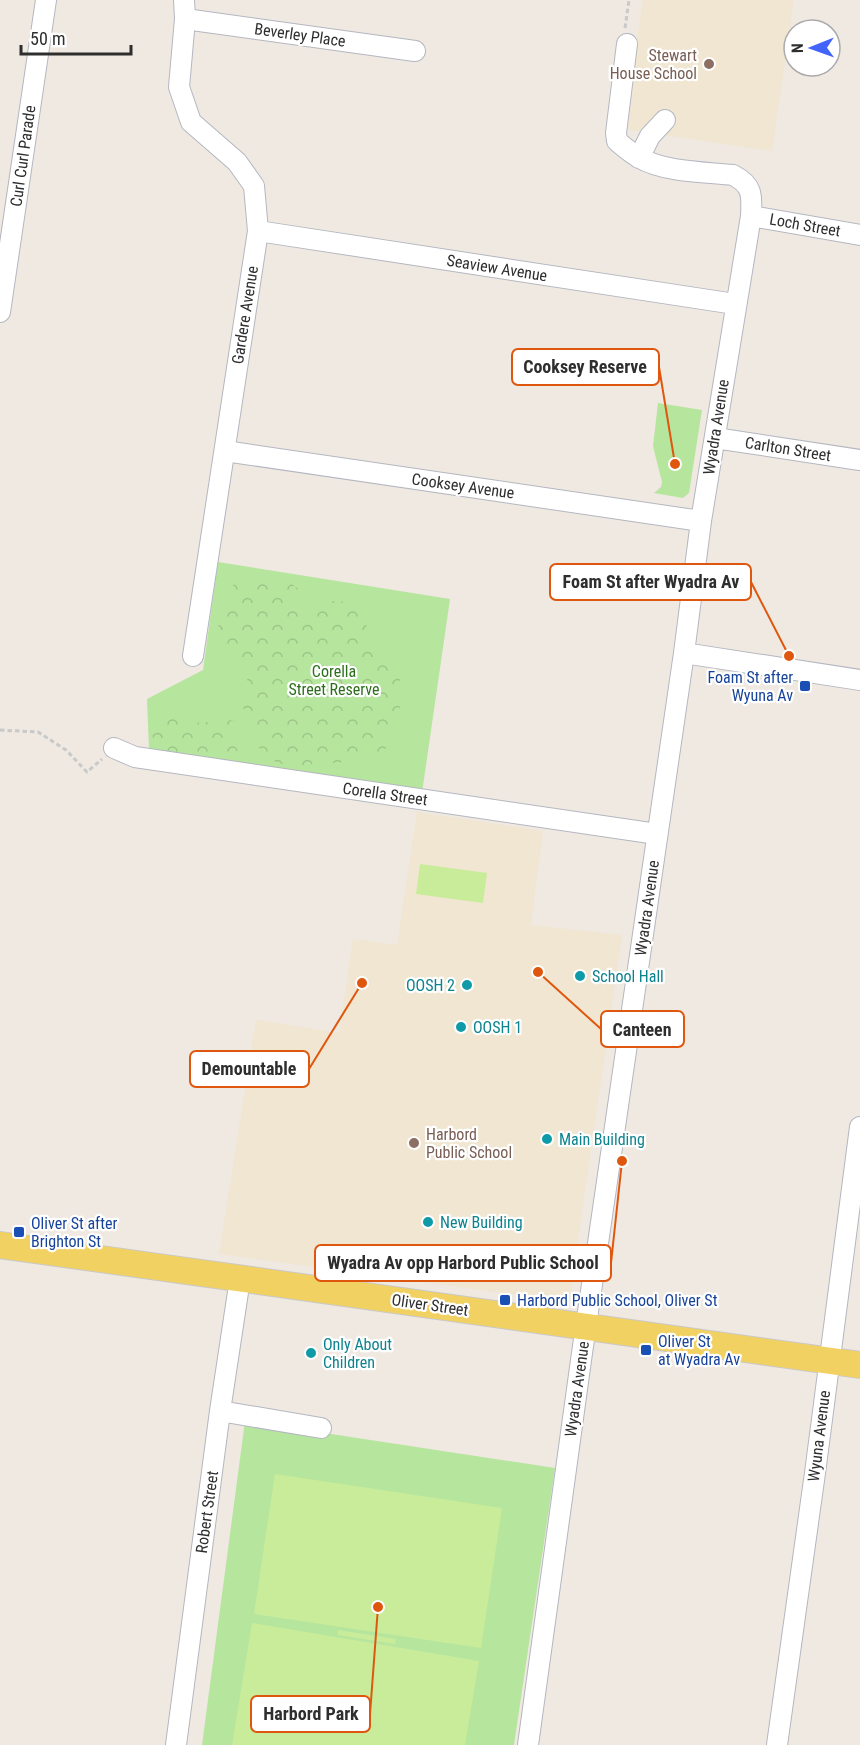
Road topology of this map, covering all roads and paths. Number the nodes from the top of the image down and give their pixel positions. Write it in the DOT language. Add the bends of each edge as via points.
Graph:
graph roads {
  1 [pos="46,0"];
  2 [pos="629,0"];
  3 [pos="184,9"];
  4 [pos="627,44"];
  5 [pos="415,51"];
  6 [pos="665,120"];
  7 [pos="636,156"];
  8 [pos="751,216"];
  9 [pos="258,231"];
  10 [pos="860,235"];
  11 [pos="735,304"];
  12 [pos="0,312"];
  13 [pos="715,438"];
  14 [pos="225,451"];
  15 [pos="860,460"];
  16 [pos="701,521"];
  17 [pos="684,654"];
  18 [pos="193,656"];
  19 [pos="860,680"];
  20 [pos="0,730"];
  21 [pos="114,748"];
  22 [pos="87,772"];
  23 [pos="657,834"];
  24 [pos="860,1128"];
  25 [pos="0,1245"];
  26 [pos="240,1279"];
  27 [pos="586,1327"];
  28 [pos="829,1360"];
  29 [pos="860,1365"];
  30 [pos="220,1411"];
  31 [pos="321,1428"];
  32 [pos="176,1745"];
  33 [pos="528,1745"];
  34 [pos="777,1745"];
  1 -- 12 [label="street, Curl Curl Parade"];
  2 -- 4 [label="path"];
  3 -- 5 [label="street, Beverley Place"];
  3 -- 9 [label="street, Gardere Avenue" via="179,87 191,122 237,162 254,186"];
  4 -- 7 [label="street" via="616,133 617,141"];
  6 -- 7 [label="street"];
  7 -- 8 [label="street, Wyadra Avenue" via="662,166 733,175 744,180 752,194"];
  8 -- 10 [label="street, Loch Street"];
  8 -- 11 [label="street, Wyadra Avenue"];
  9 -- 11 [label="street, Seaview Avenue"];
  9 -- 14 [label="street, Gardere Avenue"];
  11 -- 13 [label="street, Wyadra Avenue"];
  13 -- 15 [label="street, Carlton Street"];
  13 -- 16 [label="street, Wyadra Avenue"];
  14 -- 16 [label="street, Cooksey Avenue"];
  14 -- 18 [label="street, Gardere Avenue"];
  16 -- 17 [label="street, Wyadra Avenue"];
  17 -- 19 [label="street"];
  17 -- 23 [label="street, Wyadra Avenue"];
  20 -- 22 [label="path" via="38,732 66,750"];
  21 -- 23 [label="street, Corella Street" via="135,757"];
  23 -- 27 [label="street, Wyadra Avenue"];
  24 -- 28 [label="street, Wyuna Avenue"];
  25 -- 26 [label="main road, Oliver Street"];
  26 -- 27 [label="main road, Oliver Street"];
  26 -- 30 [label="street, Robert Street"];
  27 -- 28 [label="main road, Oliver Street"];
  27 -- 33 [label="street, Wyadra Avenue"];
  28 -- 29 [label="main road, Oliver Street"];
  28 -- 34 [label="street, Wyuna Avenue"];
  30 -- 31 [label="street"];
  30 -- 32 [label="street, Robert Street"];
}
